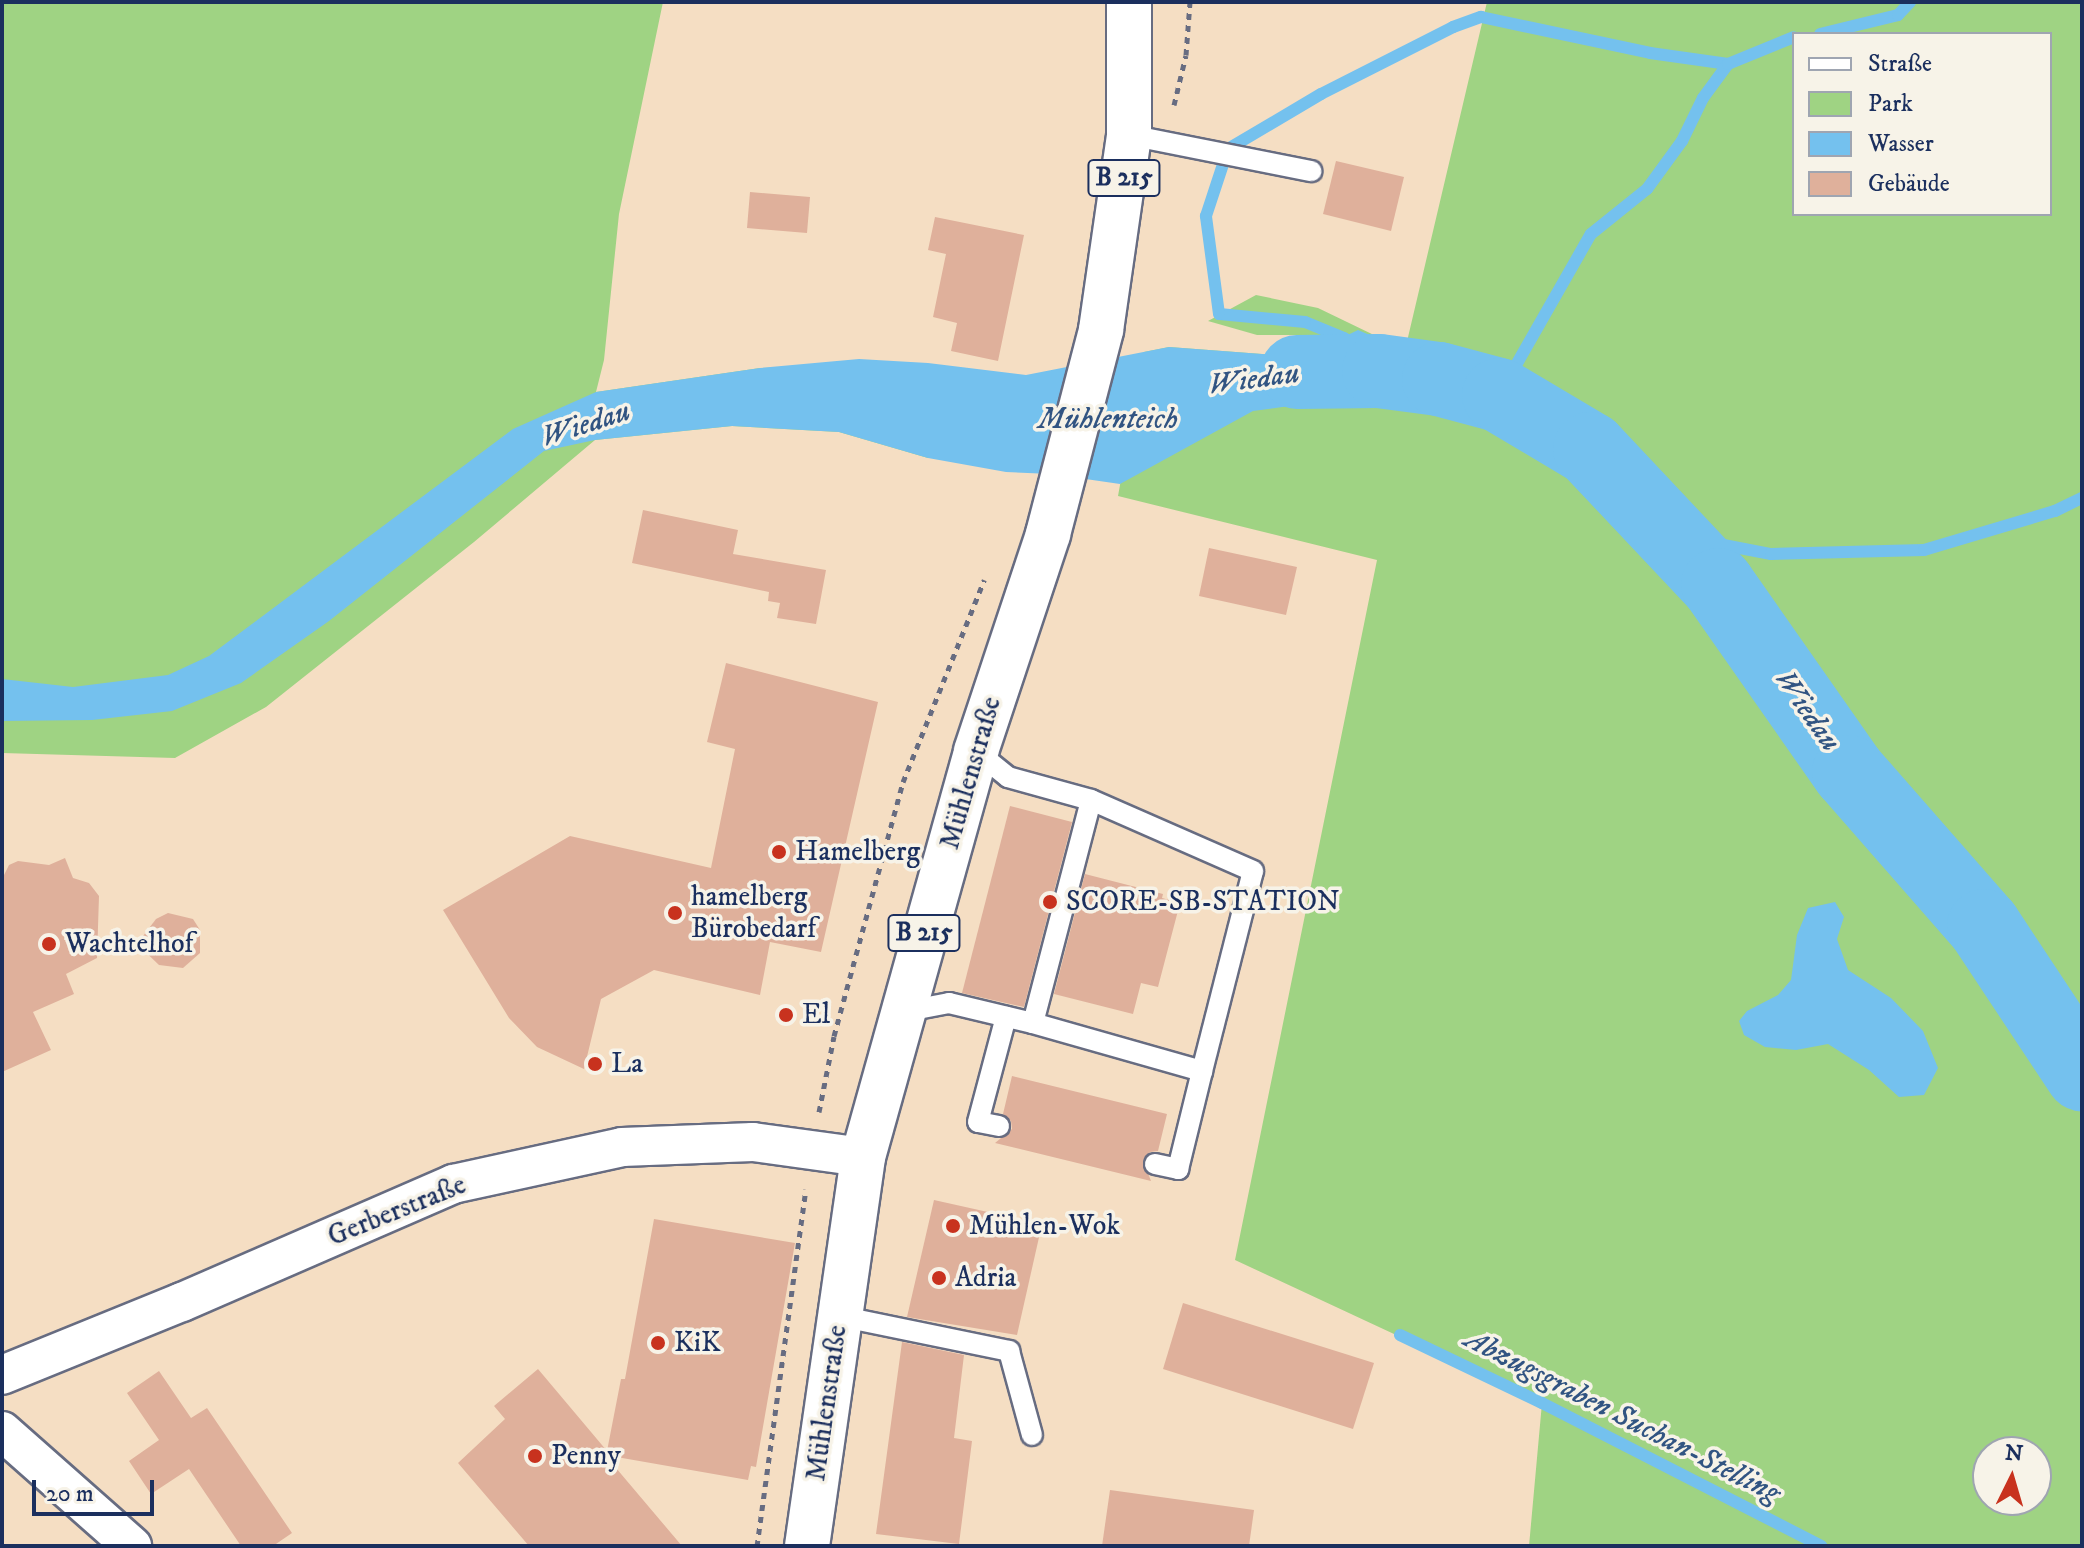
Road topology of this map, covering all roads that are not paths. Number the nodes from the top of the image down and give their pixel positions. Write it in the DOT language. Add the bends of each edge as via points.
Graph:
graph roads {
  1 [pos="1129,2"];
  2 [pos="1129,135"];
  3 [pos="1311,171"];
  4 [pos="976,751"];
  5 [pos="1091,800"];
  6 [pos="902,1012"];
  7 [pos="1006,1017"];
  8 [pos="1033,1023"];
  9 [pos="1202,1071"];
  10 [pos="999,1126"];
  11 [pos="863,1157"];
  12 [pos="1155,1164"];
  13 [pos="839,1316"];
  14 [pos="2,1375"];
  15 [pos="2,1431"];
  16 [pos="1032,1435"];
  17 [pos="132,1546"];
  18 [pos="807,1546"];
  1 -- 2 [label="main road, Mühlenstraße / B 215"];
  2 -- 3 [label="lane"];
  2 -- 4 [label="main road, Mühlenstraße / B 215" via="1101,330 1048,534"];
  4 -- 5 [label="lane" via="1008,777"];
  4 -- 6 [label="main road, Mühlenstraße / B 215"];
  5 -- 8 [label="lane"];
  5 -- 9 [label="lane" via="1253,871"];
  6 -- 7 [label="lane" via="949,1003"];
  6 -- 11 [label="main road, Mühlenstraße / B 215"];
  7 -- 8 [label="lane"];
  7 -- 10 [label="lane" via="978,1122"];
  8 -- 9 [label="lane"];
  9 -- 12 [label="lane" via="1178,1169"];
  11 -- 13 [label="main road, Mühlenstraße / B 215"];
  11 -- 14 [label="street, Gerberstraße" via="753,1142 622,1147 453,1184"];
  13 -- 16 [label="lane" via="1009,1351"];
  13 -- 18 [label="main road, Mühlenstraße / B 215"];
  15 -- 17 [label="street"];
}
